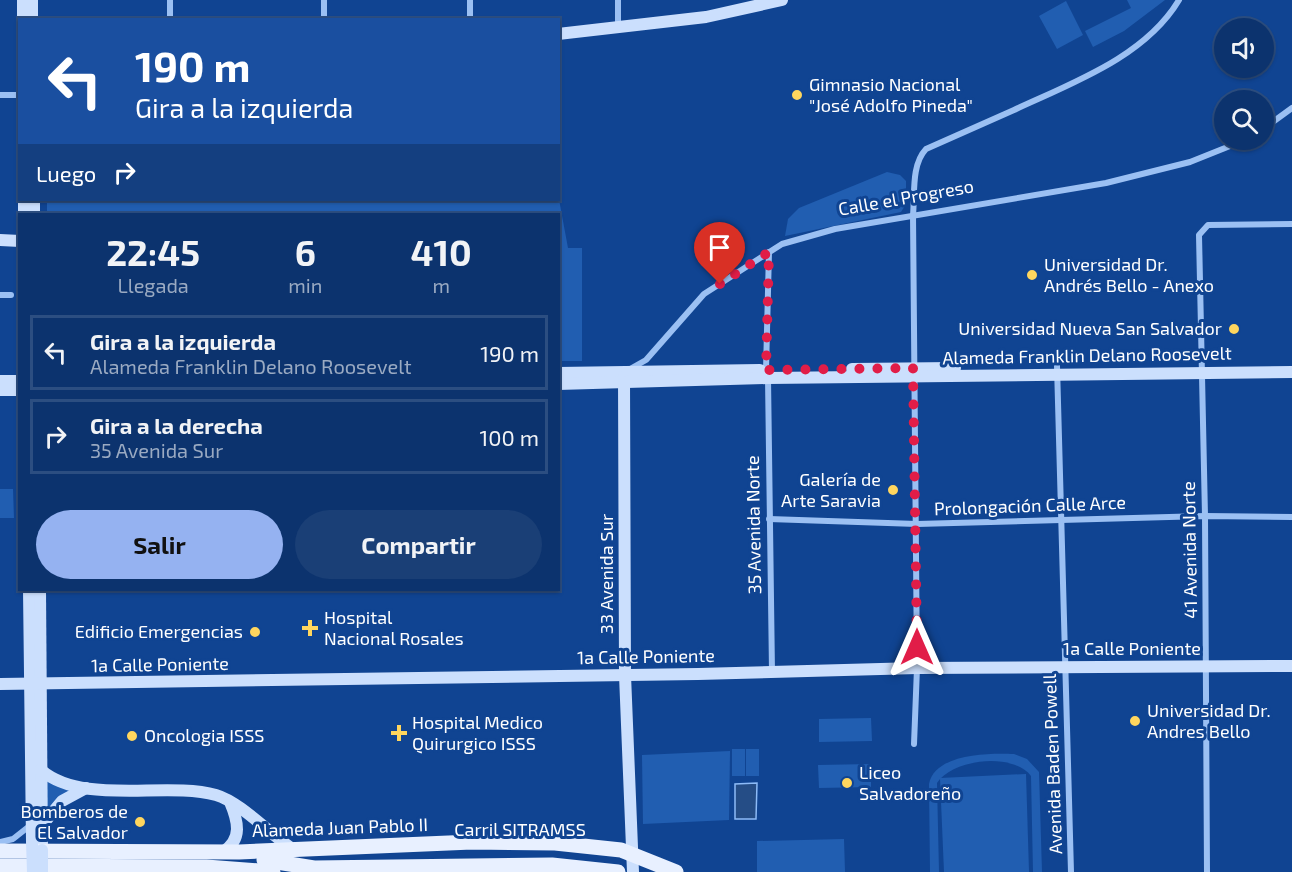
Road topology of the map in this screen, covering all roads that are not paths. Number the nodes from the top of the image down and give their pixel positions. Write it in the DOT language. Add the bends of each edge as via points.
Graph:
graph roads {
  1 [pos="23,0"];
  2 [pos="32,0"];
  3 [pos="170,0"];
  4 [pos="324,0"];
  5 [pos="470,0"];
  6 [pos="618,0"];
  7 [pos="782,0"];
  8 [pos="767,2"];
  9 [pos="1178,2"];
  10 [pos="23,18"];
  11 [pos="32,18"];
  12 [pos="170,18"];
  13 [pos="324,18"];
  14 [pos="470,18"];
  15 [pos="618,27"];
  16 [pos="560,34"];
  17 [pos="18,94"];
  18 [pos="0,95"];
  19 [pos="1292,108"];
  20 [pos="1274,121"];
  21 [pos="1220,150"];
  22 [pos="913,215"];
  23 [pos="1292,224"];
  24 [pos="0,240"];
  25 [pos="18,241"];
  26 [pos="769,252"];
  27 [pos="0,295"];
  28 [pos="11,295"];
  29 [pos="1292,363"];
  30 [pos="1202,368"];
  31 [pos="1057,370"];
  32 [pos="913,372"];
  33 [pos="1292,372"];
  34 [pos="560,373"];
  35 [pos="767,374"];
  36 [pos="624,378"];
  37 [pos="0,381"];
  38 [pos="18,381"];
  39 [pos="560,384"];
  40 [pos="0,390"];
  41 [pos="18,390"];
  42 [pos="1205,516"];
  43 [pos="1292,518"];
  44 [pos="769,519"];
  45 [pos="1061,520"];
  46 [pos="917,524"];
  47 [pos="29,591"];
  48 [pos="40,591"];
  49 [pos="1292,666"];
  50 [pos="1065,667"];
  51 [pos="1206,667"];
  52 [pos="917,668"];
  53 [pos="772,672"];
  54 [pos="625,675"];
  55 [pos="0,684"];
  56 [pos="34,685"];
  57 [pos="914,744"];
  58 [pos="41,770"];
  59 [pos="87,787"];
  60 [pos="229,801"];
  61 [pos="37,824"];
  62 [pos="0,842"];
  63 [pos="291,849"];
  64 [pos="0,851"];
  65 [pos="223,852"];
  66 [pos="631,854"];
  67 [pos="0,860"];
  68 [pos="0,866"];
  69 [pos="214,868"];
  70 [pos="266,869"];
  71 [pos="33,872"];
  72 [pos="42,872"];
  73 [pos="231,872"];
  74 [pos="349,872"];
  75 [pos="579,872"];
  76 [pos="618,872"];
  77 [pos="633,872"];
  78 [pos="676,872"];
  79 [pos="1071,872"];
  80 [pos="1207,872"];
  1 -- 10 [label="street"];
  2 -- 11 [label="street"];
  3 -- 12 [label="street"];
  4 -- 13 [label="street"];
  5 -- 14 [label="street"];
  6 -- 15 [label="street"];
  7 -- 8 [label="street"];
  8 -- 15 [label="street" via="706,17"];
  9 -- 22 [label="street" via="1148,37 1120,58 926,149 916,170"];
  15 -- 16 [label="street"];
  17 -- 18 [label="street"];
  19 -- 20 [label="street"];
  21 -- 22 [label="street, Calle el Progreso" via="1190,162 1106,183"];
  22 -- 26 [label="street, Calle el Progreso" via="799,238"];
  22 -- 32 [label="street"];
  23 -- 30 [label="street, 41 Avenida Norte" via="1208,225 1200,231"];
  24 -- 25 [label="street"];
  26 -- 35 [label="street, 35 Avenida Norte"];
  26 -- 36 [label="street, Calle el Progreso" via="704,294 646,360"];
  27 -- 28 [label="street"];
  29 -- 30 [label="street, Alameda Franklin Delano Roosevelt"];
  30 -- 31 [label="street, Alameda Franklin Delano Roosevelt"];
  30 -- 33 [label="street, Alameda Franklin Delano Roosevelt"];
  30 -- 42 [label="street, 41 Avenida Norte"];
  31 -- 32 [label="street, Alameda Franklin Delano Roosevelt"];
  31 -- 45 [label="street, Avenida Baden Powell"];
  32 -- 35 [label="street, Alameda Franklin Delano Roosevelt"];
  32 -- 46 [label="street"];
  34 -- 36 [label="street, Alameda Franklin Delano Roosevelt"];
  35 -- 36 [label="street, Alameda Franklin Delano Roosevelt"];
  35 -- 44 [label="street, 35 Avenida Norte"];
  36 -- 39 [label="street, Alameda Franklin Delano Roosevelt"];
  36 -- 54 [label="street, 33 Avenida Sur"];
  37 -- 38 [label="street"];
  40 -- 41 [label="street"];
  42 -- 43 [label="street, Prolongación Calle Arce"];
  42 -- 45 [label="street, Prolongación Calle Arce"];
  42 -- 51 [label="street, 41 Avenida Norte"];
  44 -- 46 [label="street, Prolongación Calle Arce"];
  44 -- 53 [label="street, 35 Avenida Norte"];
  45 -- 46 [label="street, Prolongación Calle Arce"];
  45 -- 50 [label="street, Avenida Baden Powell"];
  46 -- 52 [label="street"];
  47 -- 56 [label="street"];
  48 -- 56 [label="street"];
  49 -- 51 [label="street, 1a Calle Poniente"];
  50 -- 51 [label="street, 1a Calle Poniente"];
  50 -- 52 [label="street, 1a Calle Poniente"];
  50 -- 79 [label="street, Avenida Baden Powell"];
  51 -- 80 [label="street, 41 Avenida Norte"];
  52 -- 53 [label="street, 1a Calle Poniente"];
  52 -- 57 [label="street"];
  53 -- 54 [label="street, 1a Calle Poniente"];
  54 -- 56 [label="street, 1a Calle Poniente"];
  54 -- 66 [label="street, 33 Avenida Sur"];
  55 -- 56 [label="street, 1a Calle Poniente"];
  56 -- 58 [label="street"];
  56 -- 61 [label="street"];
  58 -- 59 [label="street" via="56,780"];
  58 -- 61 [label="street"];
  59 -- 60 [label="street" via="206,793"];
  59 -- 61 [label="street" via="62,801"];
  60 -- 63 [label="street"];
  60 -- 65 [label="street" via="238,830 234,842"];
  61 -- 62 [label="street"];
  61 -- 71 [label="street, bridge" via="32,841"];
  61 -- 72 [label="street, bridge"];
  63 -- 65 [label="main road, Alameda Juan Pablo II"];
  63 -- 66 [label="main road, Alameda Juan Pablo II" via="555,843 606,847"];
  64 -- 65 [label="main road, Alameda Juan Pablo II"];
  66 -- 70 [label="main road, Carril SITRAMSS" via="596,850 441,849 322,853"];
  66 -- 77 [label="street, 33 Avenida Sur"];
  66 -- 78 [label="main road, Alameda Juan Pablo II"];
  67 -- 70 [label="main road, Carril SITRAMSS"];
  68 -- 69 [label="main road"];
  69 -- 70 [label="main road"];
  69 -- 73 [label="street"];
  70 -- 76 [label="main road, Carril SITRAMSS" via="552,865"];
  74 -- 75 [label="main road"];
}
